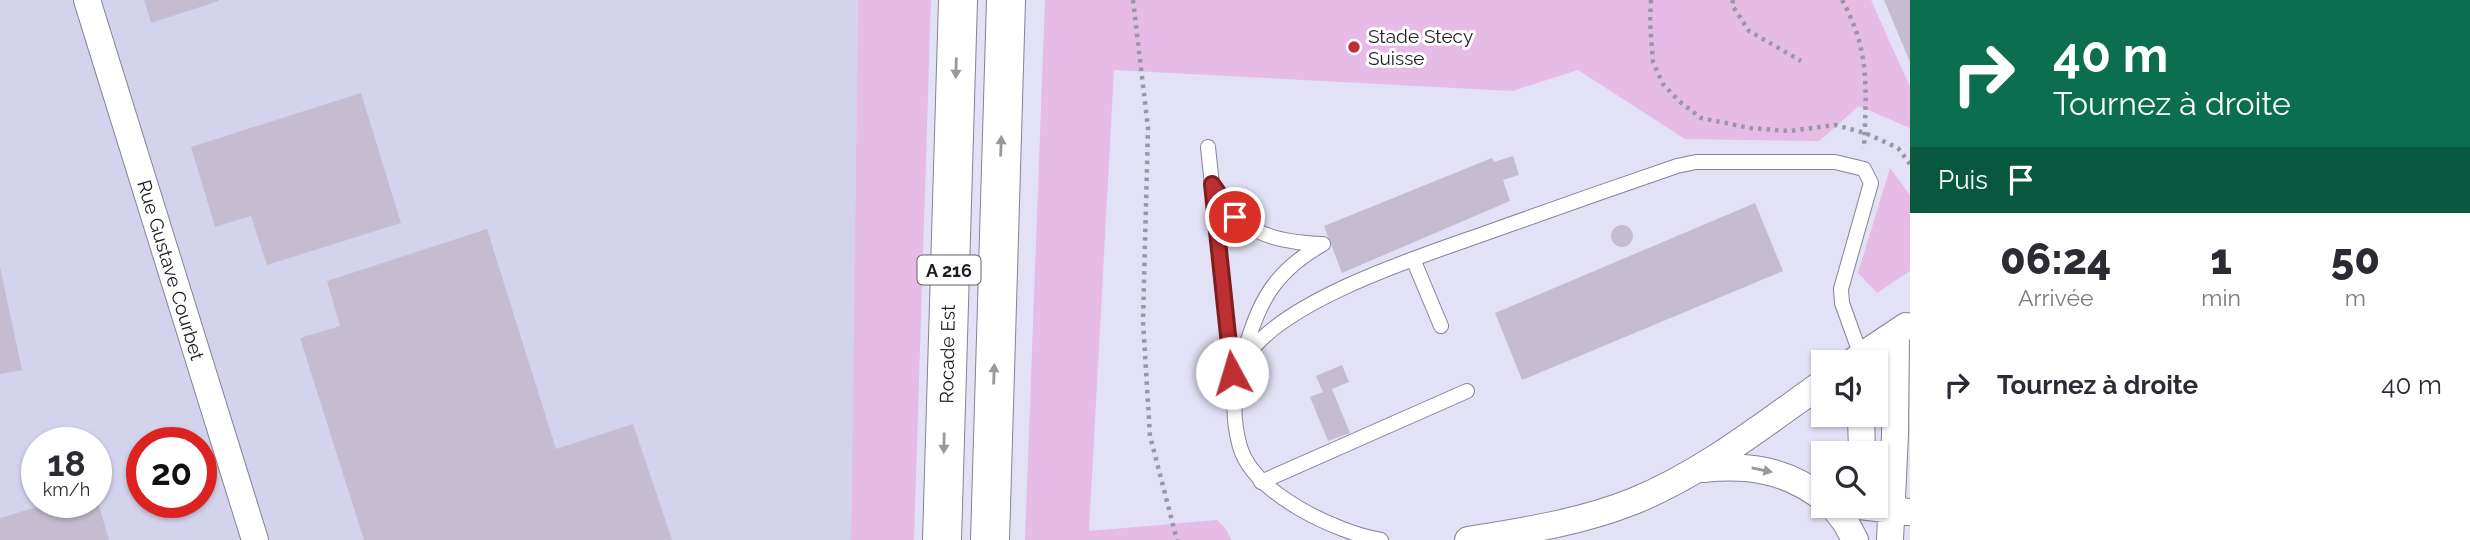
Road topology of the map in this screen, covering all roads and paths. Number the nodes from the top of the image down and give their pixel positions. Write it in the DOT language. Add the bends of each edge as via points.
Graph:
graph roads {
  1 [pos="87,0"];
  2 [pos="958,0"];
  3 [pos="1006,0"];
  4 [pos="1133,0"];
  5 [pos="1651,0"];
  6 [pos="1733,0"];
  7 [pos="1842,0"];
  8 [pos="1801,61"];
  9 [pos="1865,133"];
  10 [pos="1208,147"];
  11 [pos="1910,164"];
  12 [pos="1864,170"];
  13 [pos="1212,184"];
  14 [pos="1413,259"];
  15 [pos="1441,326"];
  16 [pos="1903,328"];
  17 [pos="1855,350"];
  18 [pos="1872,350"];
  19 [pos="1239,371"];
  20 [pos="1468,391"];
  21 [pos="1811,391"];
  22 [pos="1235,401"];
  23 [pos="1910,429"];
  24 [pos="1694,469"];
  25 [pos="1893,479"];
  26 [pos="1261,482"];
  27 [pos="1811,491"];
  28 [pos="1901,511"];
  29 [pos="1842,518"];
  30 [pos="1859,518"];
  31 [pos="255,540"];
  32 [pos="942,540"];
  33 [pos="990,540"];
  34 [pos="1178,540"];
  35 [pos="1381,540"];
  36 [pos="1468,540"];
  37 [pos="1856,540"];
  38 [pos="1890,540"];
  1 -- 31 [label="street, Rue Gustave Courbet"];
  2 -- 32 [label="highway, Rocade Est / A 216, one-way"];
  33 -- 3 [label="highway, A 216, one-way"];
  4 -- 34 [label="path" via="1148,128 1143,321 1150,436"];
  5 -- 9 [label="path" via="1653,62 1663,84 1701,118 1749,128 1789,131 1835,125"];
  6 -- 8 [label="path" via="1749,31"];
  7 -- 9 [label="path" via="1860,36 1864,58"];
  9 -- 11 [label="path" via="1898,148"];
  9 -- 12 [label="path"];
  10 -- 13 [label="lane"];
  12 -- 14 [label="lane" via="1835,162 1686,164"];
  12 -- 17 [label="lane" via="1871,183 1841,289"];
  13 -- 19 [label="lane" via="1235,217 1250,228 1271,238 1323,244 1286,269 1267,292"];
  13 -- 22 [label="lane"];
  14 -- 15 [label="lane"];
  14 -- 19 [label="lane" via="1296,313 1249,353"];
  16 -- 18 [label="street"];
  16 -- 25 [label="street"];
  19 -- 22 [label="lane"];
  20 -- 26 [label="lane"];
  21 -- 24 [label="street"];
  22 -- 26 [label="lane" via="1241,451"];
  23 -- 25 [label="street"];
  24 -- 27 [label="street, one-way" via="1759,468 1787,476"];
  24 -- 36 [label="street" via="1598,514"];
  25 -- 28 [label="street"];
  26 -- 35 [label="lane" via="1285,500 1341,528"];
  28 -- 38 [label="street"];
  29 -- 37 [label="street"];
  30 -- 37 [label="street"];
}
